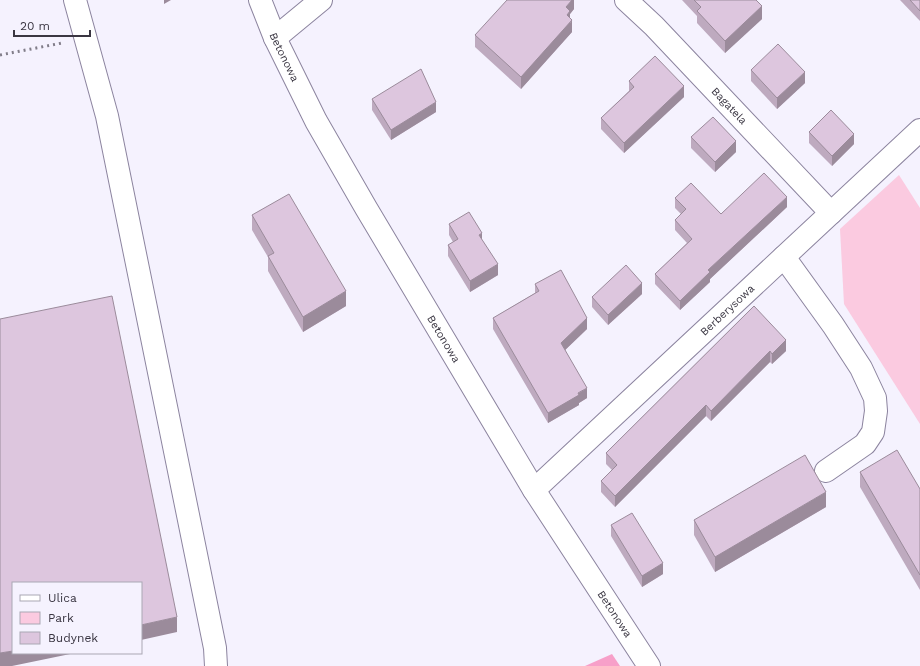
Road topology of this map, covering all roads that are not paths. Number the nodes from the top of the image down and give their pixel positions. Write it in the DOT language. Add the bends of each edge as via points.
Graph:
graph roads {
  1 [pos="74,0"];
  2 [pos="260,0"];
  3 [pos="321,0"];
  4 [pos="626,0"];
  5 [pos="275,38"];
  6 [pos="920,130"];
  7 [pos="830,213"];
  8 [pos="784,257"];
  9 [pos="826,471"];
  10 [pos="534,490"];
  11 [pos="216,666"];
  12 [pos="649,666"];
  1 -- 11 [label="street" via="107,116 215,648"];
  2 -- 5 [label="street, Betonowa"];
  3 -- 5 [label="street"];
  4 -- 7 [label="street, Bagatela" via="654,26"];
  5 -- 10 [label="street, Betonowa" via="316,121"];
  6 -- 7 [label="street, Berberysowa"];
  7 -- 8 [label="street, Berberysowa"];
  8 -- 9 [label="street" via="861,368 876,398 873,432 865,444"];
  8 -- 10 [label="street, Berberysowa"];
  10 -- 12 [label="street, Betonowa"];
}
